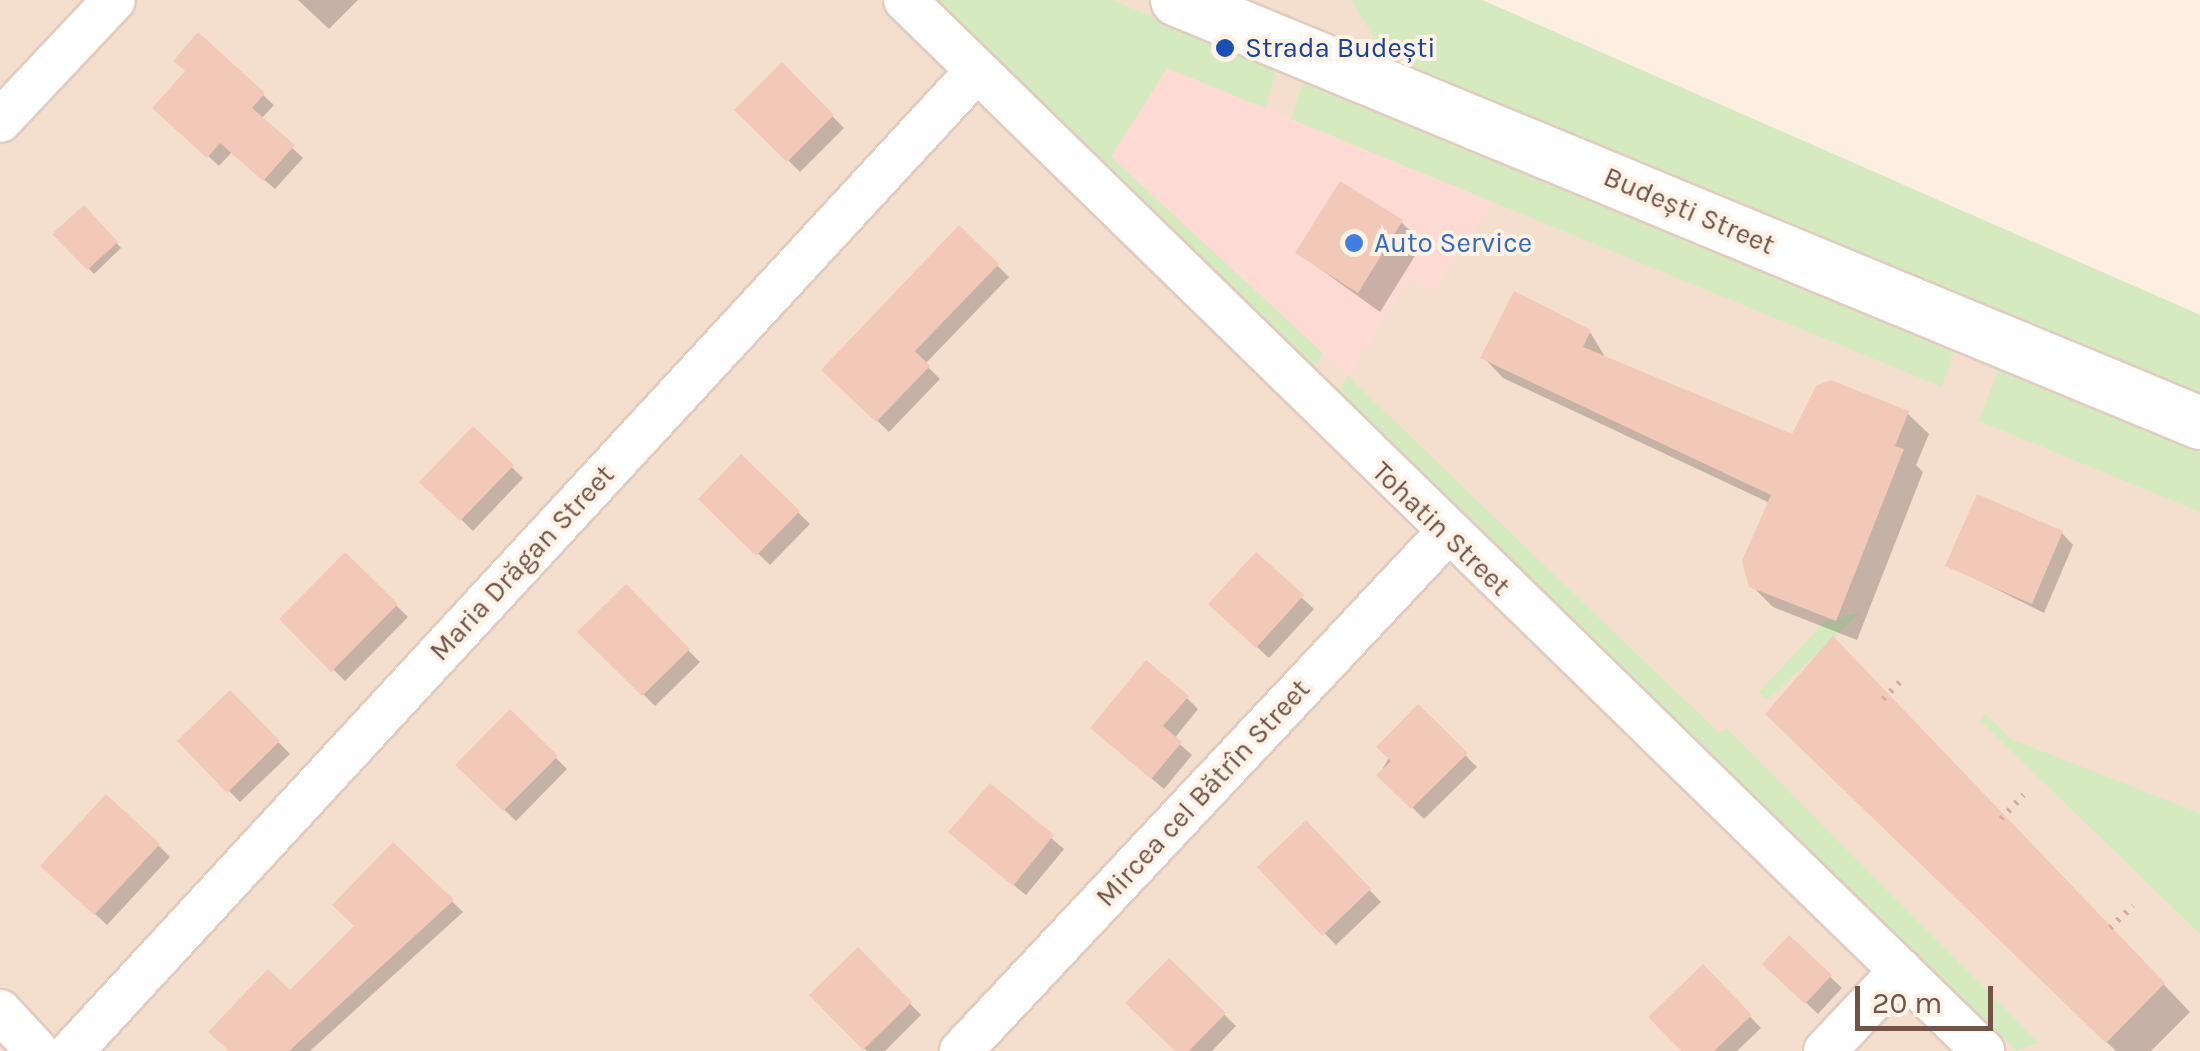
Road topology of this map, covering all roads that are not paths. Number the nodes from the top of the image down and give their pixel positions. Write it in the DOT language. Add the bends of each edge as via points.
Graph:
graph roads {
  1 [pos="114,0"];
  2 [pos="905,0"];
  3 [pos="1177,0"];
  4 [pos="973,75"];
  5 [pos="0,121"];
  6 [pos="2200,424"];
  7 [pos="1446,534"];
  8 [pos="1901,970"];
  9 [pos="0,1012"];
  10 [pos="36,1051"];
  11 [pos="72,1051"];
  12 [pos="961,1051"];
  13 [pos="1825,1051"];
  14 [pos="1984,1051"];
  1 -- 5 [label="street"];
  2 -- 4 [label="street, Tohatin Street"];
  3 -- 6 [label="street, Budești Street"];
  4 -- 7 [label="street, Tohatin Street"];
  4 -- 11 [label="street, Maria Drăgan Street"];
  7 -- 8 [label="street, Tohatin Street"];
  7 -- 12 [label="street, Mircea cel Bătrîn Street"];
  8 -- 13 [label="street"];
  8 -- 14 [label="street, Tohatin Street"];
  9 -- 10 [label="street"];
}
